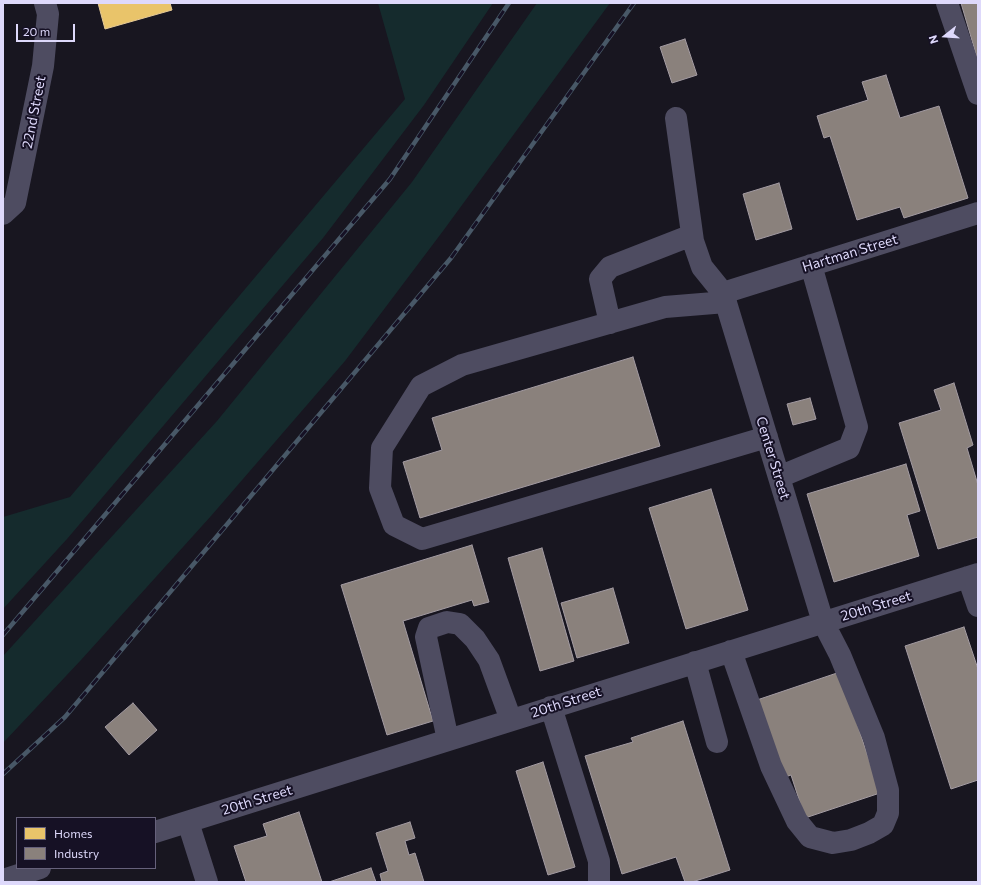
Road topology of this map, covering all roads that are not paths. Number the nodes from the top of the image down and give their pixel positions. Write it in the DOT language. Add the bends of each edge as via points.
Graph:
graph roads {
  1 [pos="45,3"];
  2 [pos="946,3"];
  3 [pos="978,94"];
  4 [pos="676,118"];
  5 [pos="978,213"];
  6 [pos="3,214"];
  7 [pos="692,235"];
  8 [pos="811,265"];
  9 [pos="724,298"];
  10 [pos="610,323"];
  11 [pos="766,437"];
  12 [pos="779,477"];
  13 [pos="973,576"];
  14 [pos="978,606"];
  15 [pos="823,622"];
  16 [pos="731,651"];
  17 [pos="695,662"];
  18 [pos="551,707"];
  19 [pos="510,720"];
  20 [pos="448,740"];
  21 [pos="717,742"];
  22 [pos="188,822"];
  23 [pos="156,832"];
  24 [pos="37,869"];
  25 [pos="3,880"];
  26 [pos="207,882"];
  27 [pos="599,882"];
  1 -- 6 [label="street, 22nd Street" via="48,14 42,74 16,203"];
  2 -- 3 [label="street"];
  4 -- 7 [label="street"];
  5 -- 8 [label="street, Hartman Street"];
  7 -- 9 [label="street" via="702,267"];
  7 -- 10 [label="street" via="610,266 600,279"];
  8 -- 9 [label="street, Hartman Street"];
  8 -- 12 [label="street" via="857,427 849,448"];
  9 -- 10 [label="street, Hartman Street" via="665,307"];
  9 -- 11 [label="street, Center Street"];
  10 -- 11 [label="street, Hartman Street" via="462,365 421,386 382,448 380,488 394,525 422,539"];
  11 -- 12 [label="street, Center Street"];
  12 -- 15 [label="street, Center Street"];
  13 -- 14 [label="street"];
  13 -- 15 [label="street, 20th Street"];
  15 -- 16 [label="street, 20th Street"];
  15 -- 16 [label="street, Center Street" via="840,655 874,738 888,790 888,813 883,824 870,833 851,840 833,843 810,837 797,821 771,766"];
  16 -- 17 [label="street, 20th Street"];
  17 -- 18 [label="street, 20th Street"];
  17 -- 21 [label="street"];
  18 -- 19 [label="street, 20th Street"];
  18 -- 27 [label="street" via="599,861"];
  19 -- 20 [label="street, 20th Street"];
  19 -- 20 [label="street" via="489,660 475,639 460,624 447,622 429,628 426,637"];
  20 -- 22 [label="street, 20th Street"];
  22 -- 23 [label="street, 20th Street"];
  22 -- 26 [label="street"];
  24 -- 25 [label="street"];
}
